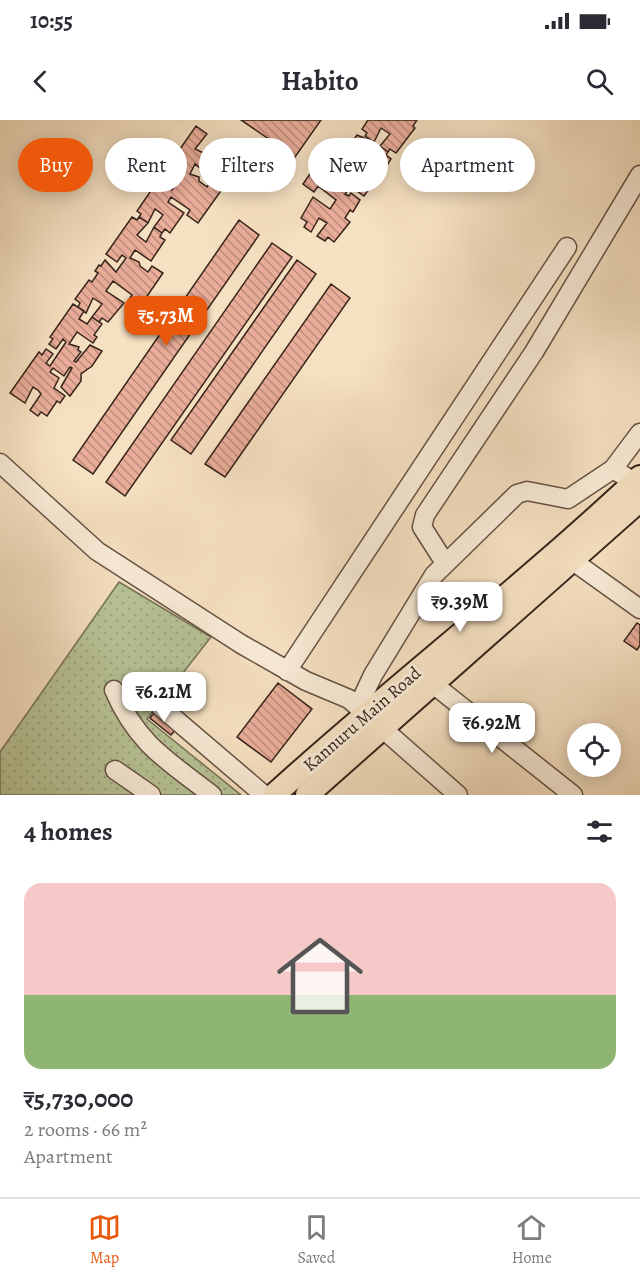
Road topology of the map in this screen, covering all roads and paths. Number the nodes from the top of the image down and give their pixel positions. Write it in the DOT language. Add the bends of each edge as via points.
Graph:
graph roads {
  1 [pos="640,175"];
  2 [pos="567,247"];
  3 [pos="640,433"];
  4 [pos="0,463"];
  5 [pos="613,469"];
  6 [pos="638,486"];
  7 [pos="573,561"];
  8 [pos="445,563"];
  9 [pos="640,609"];
  10 [pos="287,671"];
  11 [pos="433,684"];
  12 [pos="114,690"];
  13 [pos="161,707"];
  14 [pos="361,710"];
  15 [pos="382,729"];
  16 [pos="115,770"];
  17 [pos="206,793"];
  18 [pos="151,795"];
  19 [pos="264,795"];
  20 [pos="274,795"];
  21 [pos="308,795"];
  22 [pos="458,795"];
  23 [pos="573,795"];
  1 -- 8 [label="street" via="546,335 425,514 422,527"];
  2 -- 10 [label="street"];
  3 -- 5 [label="street"];
  4 -- 10 [label="street" via="97,551"];
  5 -- 6 [label="street"];
  5 -- 8 [label="street" via="568,499 522,492"];
  6 -- 7 [label="main road"];
  6 -- 14 [label="main road, Kannuru Main Road" via="472,627"];
  7 -- 9 [label="street"];
  7 -- 11 [label="main road"];
  8 -- 14 [label="street" via="373,675"];
  10 -- 14 [label="street" via="349,699"];
  11 -- 15 [label="main road"];
  11 -- 23 [label="street"];
  12 -- 17 [label="street" via="128,722 145,742"];
  13 -- 19 [label="street"];
  14 -- 15 [label="street"];
  14 -- 20 [label="main road, Kannuru Main Road"];
  15 -- 21 [label="main road"];
  15 -- 22 [label="street"];
  16 -- 18 [label="street"];
}
